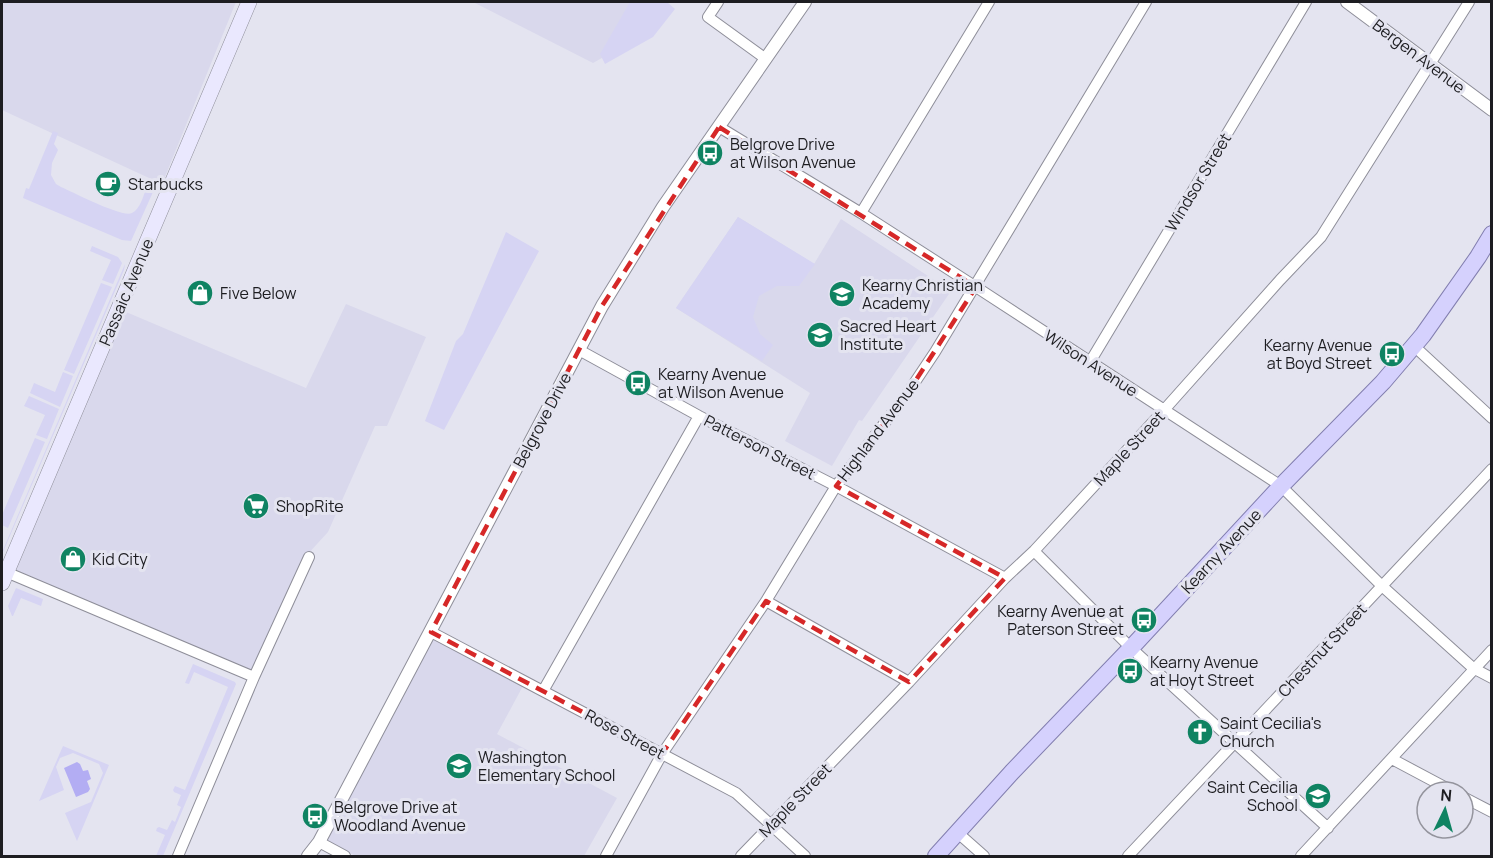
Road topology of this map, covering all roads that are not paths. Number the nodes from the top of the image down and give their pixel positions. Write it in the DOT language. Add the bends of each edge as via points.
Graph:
graph roads {
  1 [pos="249,2"];
  2 [pos="718,2"];
  3 [pos="805,2"];
  4 [pos="990,2"];
  5 [pos="1146,2"];
  6 [pos="1306,2"];
  7 [pos="1347,2"];
  8 [pos="1469,2"];
  9 [pos="766,59"];
  10 [pos="1431,64"];
  11 [pos="1491,110"];
  12 [pos="719,127"];
  13 [pos="861,213"];
  14 [pos="1491,234"];
  15 [pos="976,286"];
  16 [pos="1414,346"];
  17 [pos="579,350"];
  18 [pos="1090,362"];
  19 [pos="1164,410"];
  20 [pos="699,416"];
  21 [pos="1491,418"];
  22 [pos="1491,468"];
  23 [pos="836,486"];
  24 [pos="1281,486"];
  25 [pos="1034,551"];
  26 [pos="309,557"];
  27 [pos="4,577"];
  28 [pos="1005,578"];
  29 [pos="1382,586"];
  30 [pos="766,600"];
  31 [pos="431,632"];
  32 [pos="1131,648"];
  33 [pos="1491,650"];
  34 [pos="1473,668"];
  35 [pos="254,677"];
  36 [pos="1491,678"];
  37 [pos="909,682"];
  38 [pos="543,691"];
  39 [pos="1235,743"];
  40 [pos="662,754"];
  41 [pos="1392,759"];
  42 [pos="1431,780"];
  43 [pos="1475,803"];
  44 [pos="1491,812"];
  45 [pos="772,825"];
  46 [pos="1328,828"];
  47 [pos="958,832"];
  48 [pos="319,842"];
  49 [pos="1305,855"];
  50 [pos="178,856"];
  51 [pos="308,856"];
  52 [pos="345,856"];
  53 [pos="606,856"];
  54 [pos="741,856"];
  55 [pos="805,856"];
  56 [pos="936,856"];
  57 [pos="984,856"];
  58 [pos="1128,856"];
  1 -- 27 [label="main road, Passaic Avenue"];
  2 -- 9 [label="street" via="708,16"];
  3 -- 9 [label="street, Belgrove Drive"];
  4 -- 13 [label="street"];
  5 -- 15 [label="street, Highland Avenue"];
  6 -- 18 [label="street, Windsor Street"];
  7 -- 10 [label="street, Bergen Avenue"];
  8 -- 10 [label="street, Maple Street"];
  9 -- 12 [label="street, Belgrove Drive"];
  10 -- 11 [label="street, Bergen Avenue"];
  10 -- 19 [label="street, Maple Street" via="1321,237"];
  12 -- 13 [label="street, Wilson Avenue"];
  12 -- 17 [label="street, Belgrove Drive" via="663,207"];
  13 -- 15 [label="street, Wilson Avenue"];
  14 -- 16 [label="main road, Kearny Avenue"];
  15 -- 18 [label="street, Wilson Avenue"];
  15 -- 23 [label="street, Highland Avenue" via="907,394"];
  16 -- 21 [label="street"];
  16 -- 24 [label="main road, Kearny Avenue"];
  17 -- 20 [label="street, Patterson Street"];
  17 -- 31 [label="street, Belgrove Drive"];
  18 -- 19 [label="street, Wilson Avenue"];
  19 -- 24 [label="street, Wilson Avenue"];
  19 -- 25 [label="street, Maple Street"];
  20 -- 23 [label="street, Patterson Street"];
  20 -- 38 [label="street"];
  22 -- 29 [label="street, Chestnut Street"];
  23 -- 28 [label="street, Patterson Street"];
  23 -- 30 [label="street, Highland Avenue"];
  24 -- 29 [label="street, Wilson Avenue"];
  24 -- 32 [label="main road, Kearny Avenue"];
  25 -- 28 [label="street, Maple Street"];
  25 -- 32 [label="street"];
  26 -- 35 [label="street"];
  27 -- 35 [label="street"];
  28 -- 37 [label="street, Maple Street"];
  29 -- 34 [label="street, Wilson Avenue"];
  29 -- 39 [label="street, Chestnut Street"];
  30 -- 37 [label="street"];
  30 -- 40 [label="street, Highland Avenue"];
  31 -- 38 [label="street, Rose Street"];
  31 -- 48 [label="street, Belgrove Drive"];
  32 -- 39 [label="street"];
  32 -- 47 [label="main road, Kearny Avenue"];
  33 -- 34 [label="street"];
  34 -- 36 [label="street, Wilson Avenue"];
  34 -- 41 [label="street"];
  35 -- 50 [label="street"];
  37 -- 45 [label="street, Maple Street"];
  38 -- 40 [label="street, Rose Street"];
  39 -- 46 [label="street"];
  39 -- 58 [label="street, Chestnut Street"];
  40 -- 45 [label="street, Rose Street" via="736,793"];
  40 -- 53 [label="street, Highland Avenue"];
  41 -- 42 [label="street"];
  41 -- 46 [label="street"];
  43 -- 44 [label="street"];
  45 -- 54 [label="street, Maple Street"];
  45 -- 55 [label="street, Rose Street"];
  46 -- 49 [label="street"];
  47 -- 56 [label="main road, Kearny Avenue"];
  47 -- 57 [label="street"];
  48 -- 51 [label="street, Belgrove Drive"];
  48 -- 52 [label="street"];
}
